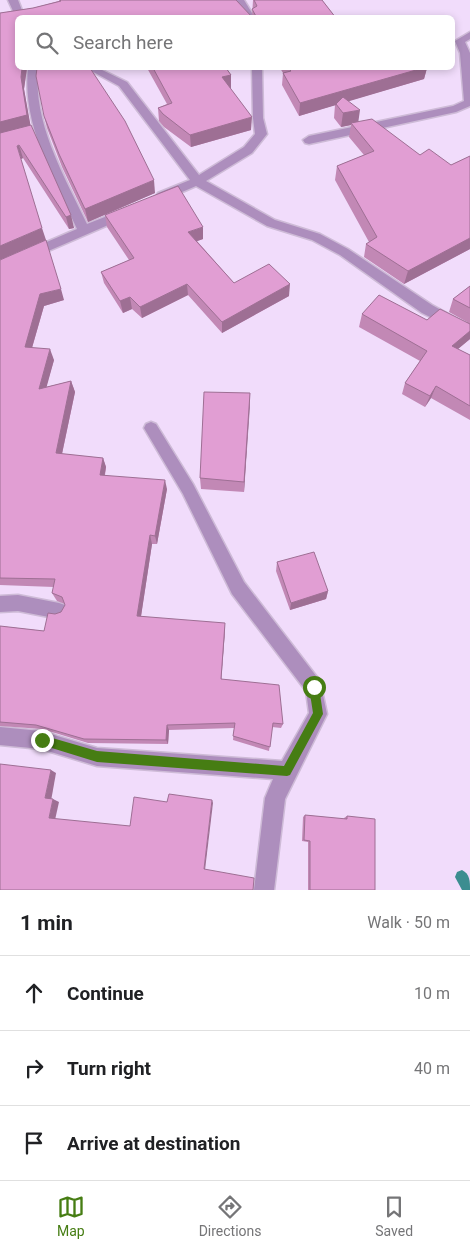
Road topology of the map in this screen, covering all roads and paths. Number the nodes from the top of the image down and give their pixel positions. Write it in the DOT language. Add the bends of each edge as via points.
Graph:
graph roads {
  1 [pos="13,0"];
  2 [pos="239,0"];
  3 [pos="19,15"];
  4 [pos="248,15"];
  5 [pos="470,35"];
  6 [pos="33,70"];
  7 [pos="95,70"];
  8 [pos="257,70"];
  9 [pos="309,140"];
  10 [pos="197,181"];
  11 [pos="153,200"];
  12 [pos="135,208"];
  13 [pos="84,231"];
  14 [pos="0,267"];
  15 [pos="470,332"];
  16 [pos="151,428"];
  17 [pos="0,604"];
  18 [pos="58,611"];
  19 [pos="0,736"];
  20 [pos="287,771"];
  21 [pos="264,890"];
  1 -- 3 [label="street"];
  2 -- 4 [label="street"];
  5 -- 9 [label="street" via="460,41 465,52 469,102 456,109"];
  6 -- 13 [label="street" via="34,132"];
  7 -- 10 [label="street" via="123,84"];
  8 -- 10 [label="street" via="261,134 248,150"];
  10 -- 11 [label="street"];
  10 -- 15 [label="street" via="270,223 316,238 344,252 427,309"];
  12 -- 13 [label="street"];
  13 -- 14 [label="street"];
  16 -- 20 [label="street" via="188,489 238,588 314,687 318,714"];
  17 -- 18 [label="street" via="18,602"];
  19 -- 20 [label="street" via="42,740 97,756"];
  20 -- 21 [label="street" via="275,798"];
}
